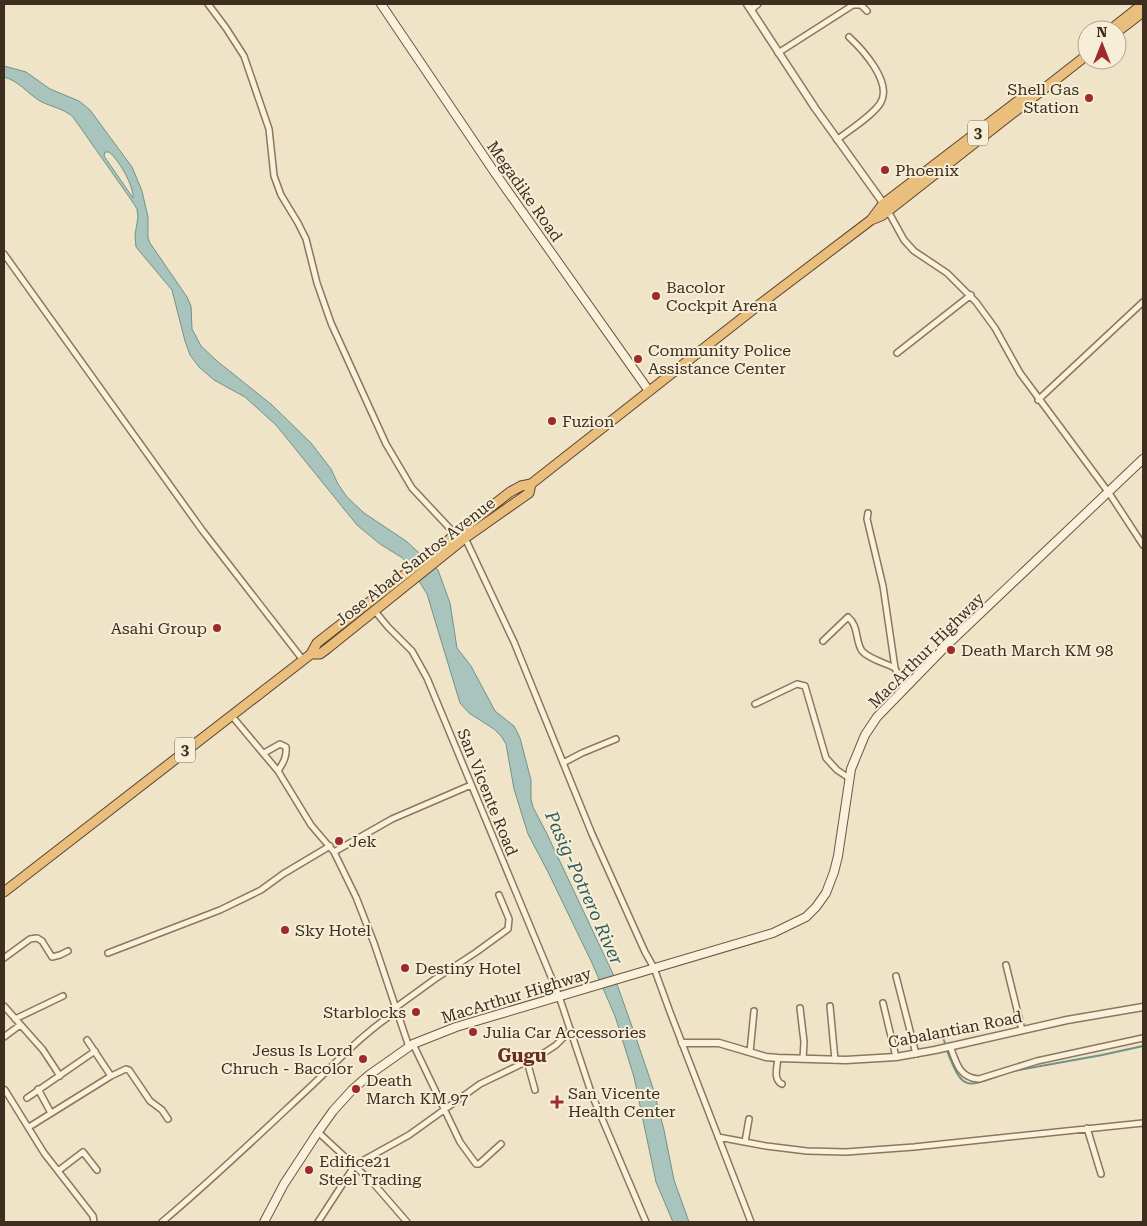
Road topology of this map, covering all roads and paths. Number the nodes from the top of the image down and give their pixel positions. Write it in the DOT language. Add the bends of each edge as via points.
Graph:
graph roads {
  1 [pos="208,4"];
  2 [pos="381,4"];
  3 [pos="758,4"];
  4 [pos="1143,4"];
  5 [pos="749,7"];
  6 [pos="867,11"];
  7 [pos="1143,12"];
  8 [pos="1123,20"];
  9 [pos="1127,24"];
  10 [pos="849,37"];
  11 [pos="778,53"];
  12 [pos="1077,56"];
  13 [pos="1077,63"];
  14 [pos="837,140"];
  15 [pos="886,207"];
  16 [pos="4,254"];
  17 [pos="971,295"];
  18 [pos="1143,302"];
  19 [pos="897,353"];
  20 [pos="649,391"];
  21 [pos="1038,400"];
  22 [pos="1143,459"];
  23 [pos="1109,493"];
  24 [pos="868,513"];
  25 [pos="458,538"];
  26 [pos="1143,545"];
  27 [pos="375,606"];
  28 [pos="823,641"];
  29 [pos="303,660"];
  30 [pos="895,668"];
  31 [pos="904,688"];
  32 [pos="755,704"];
  33 [pos="231,714"];
  34 [pos="616,739"];
  35 [pos="264,753"];
  36 [pos="563,763"];
  37 [pos="278,771"];
  38 [pos="849,778"];
  39 [pos="471,786"];
  40 [pos="330,846"];
  41 [pos="334,852"];
  42 [pos="4,892"];
  43 [pos="499,895"];
  44 [pos="68,951"];
  45 [pos="108,953"];
  46 [pos="4,958"];
  47 [pos="1006,965"];
  48 [pos="653,968"];
  49 [pos="896,976"];
  50 [pos="63,996"];
  51 [pos="560,996"];
  52 [pos="884,1003"];
  53 [pos="4,1006"];
  54 [pos="830,1006"];
  55 [pos="1143,1007"];
  56 [pos="800,1008"];
  57 [pos="396,1010"];
  58 [pos="754,1011"];
  59 [pos="15,1019"];
  60 [pos="20,1025"];
  61 [pos="571,1030"];
  62 [pos="1022,1030"];
  63 [pos="4,1037"];
  64 [pos="1143,1038"];
  65 [pos="87,1040"];
  66 [pos="682,1043"];
  67 [pos="411,1045"];
  68 [pos="950,1046"];
  69 [pos="95,1051"];
  70 [pos="750,1052"];
  71 [pos="916,1054"];
  72 [pos="896,1057"];
  73 [pos="778,1058"];
  74 [pos="804,1059"];
  75 [pos="835,1060"];
  76 [pos="527,1061"];
  77 [pos="60,1076"];
  78 [pos="111,1076"];
  79 [pos="782,1084"];
  80 [pos="5,1090"];
  81 [pos="38,1090"];
  82 [pos="536,1090"];
  83 [pos="27,1098"];
  84 [pos="443,1109"];
  85 [pos="51,1113"];
  86 [pos="168,1119"];
  87 [pos="750,1119"];
  88 [pos="1143,1123"];
  89 [pos="29,1127"];
  90 [pos="1088,1128"];
  91 [pos="318,1132"];
  92 [pos="718,1137"];
  93 [pos="745,1142"];
  94 [pos="501,1144"];
  95 [pos="355,1165"];
  96 [pos="97,1170"];
  97 [pos="58,1171"];
  98 [pos="1100,1174"];
  99 [pos="94,1222"];
  100 [pos="162,1222"];
  101 [pos="264,1222"];
  102 [pos="318,1222"];
  103 [pos="405,1222"];
  104 [pos="646,1222"];
  105 [pos="751,1222"];
  1 -- 25 [label="street" via="244,56 269,129 274,176 306,239 331,322 386,444 408,482"];
  2 -- 20 [label="main road, Megadike Road"];
  3 -- 5 [label="street"];
  4 -- 8 [label="highway"];
  5 -- 11 [label="street"];
  6 -- 11 [label="street" via="861,5 853,6"];
  7 -- 9 [label="highway"];
  10 -- 14 [label="street" via="861,48 882,82 883,96 873,111"];
  11 -- 14 [label="street"];
  12 -- 15 [label="highway, Jose Abad Santos Avenue / 3"];
  13 -- 15 [label="highway, Jose Abad Santos Avenue / 3"];
  14 -- 15 [label="street"];
  15 -- 17 [label="street" via="904,240 914,251 947,273"];
  15 -- 20 [label="highway, Jose Abad Santos Avenue / 3"];
  16 -- 29 [label="street" via="202,530"];
  17 -- 19 [label="street"];
  17 -- 21 [label="street" via="996,328"];
  18 -- 21 [label="street"];
  20 -- 25 [label="highway, Jose Abad Santos Avenue / 3" via="531,484 510,492"];
  21 -- 23 [label="street"];
  22 -- 23 [label="main road, MacArthur Highway"];
  23 -- 26 [label="street"];
  23 -- 31 [label="main road, MacArthur Highway"];
  24 -- 30 [label="street"];
  25 -- 27 [label="highway, Jose Abad Santos Avenue / 3"];
  25 -- 36 [label="street" via="514,642"];
  27 -- 29 [label="highway, Jose Abad Santos Avenue / 3" via="320,654 311,654"];
  27 -- 39 [label="street, San Vicente Road" via="388,627 412,651 428,678"];
  28 -- 30 [label="street" via="848,617 855,625 863,652"];
  29 -- 33 [label="highway, Jose Abad Santos Avenue / 3"];
  30 -- 31 [label="street"];
  31 -- 38 [label="main road, MacArthur Highway" via="865,735"];
  32 -- 38 [label="street" via="797,684 805,686 826,758"];
  33 -- 35 [label="street"];
  33 -- 42 [label="highway, Jose Abad Santos Avenue / 3"];
  34 -- 36 [label="street"];
  35 -- 37 [label="street"];
  35 -- 37 [label="street" via="280,744 286,747 284,761"];
  36 -- 48 [label="street"];
  37 -- 40 [label="street" via="311,825"];
  38 -- 48 [label="main road, MacArthur Highway" via="834,872 826,893 806,917 773,933"];
  39 -- 41 [label="street" via="392,819"];
  39 -- 51 [label="street, San Vicente Road"];
  40 -- 41 [label="street"];
  40 -- 45 [label="street" via="262,890"];
  41 -- 57 [label="street" via="356,897"];
  43 -- 57 [label="street" via="509,919 508,929"];
  44 -- 46 [label="street" via="52,957 42,941 30,938"];
  47 -- 62 [label="street"];
  48 -- 51 [label="main road, MacArthur Highway"];
  48 -- 66 [label="street"];
  49 -- 71 [label="street"];
  50 -- 59 [label="street"];
  51 -- 61 [label="street, San Vicente Road"];
  51 -- 67 [label="main road, MacArthur Highway" via="456,1027"];
  52 -- 72 [label="street"];
  53 -- 59 [label="street"];
  54 -- 75 [label="street"];
  55 -- 62 [label="street, Cabalantian Road"];
  56 -- 74 [label="street"];
  57 -- 67 [label="street"];
  57 -- 100 [label="street"];
  58 -- 70 [label="street"];
  59 -- 60 [label="street"];
  60 -- 63 [label="street"];
  60 -- 77 [label="street" via="43,1050"];
  61 -- 76 [label="street" via="556,1045"];
  61 -- 104 [label="street, San Vicente Road" via="592,1095"];
  62 -- 68 [label="street, Cabalantian Road"];
  64 -- 68 [label="street" via="1037,1061 978,1079 965,1076"];
  65 -- 69 [label="street"];
  66 -- 70 [label="street, Cabalantian Road" via="719,1042"];
  66 -- 92 [label="street"];
  67 -- 84 [label="street"];
  67 -- 91 [label="main road, MacArthur Highway" via="352,1090"];
  68 -- 71 [label="street, Cabalantian Road"];
  69 -- 77 [label="street"];
  69 -- 78 [label="street"];
  70 -- 73 [label="street, Cabalantian Road"];
  71 -- 72 [label="street, Cabalantian Road"];
  72 -- 75 [label="street, Cabalantian Road"];
  73 -- 74 [label="street, Cabalantian Road"];
  73 -- 79 [label="street" via="776,1077"];
  74 -- 75 [label="street, Cabalantian Road"];
  76 -- 82 [label="street"];
  76 -- 84 [label="street" via="480,1084"];
  77 -- 81 [label="street"];
  78 -- 85 [label="street"];
  78 -- 86 [label="street" via="129,1070 150,1101"];
  80 -- 89 [label="street"];
  81 -- 83 [label="street"];
  81 -- 85 [label="street"];
  84 -- 94 [label="street" via="476,1164"];
  84 -- 95 [label="street" via="409,1136"];
  85 -- 89 [label="street"];
  87 -- 93 [label="street"];
  88 -- 90 [label="street"];
  89 -- 97 [label="street"];
  90 -- 93 [label="street" via="846,1152 808,1151"];
  90 -- 98 [label="street"];
  91 -- 95 [label="street"];
  91 -- 101 [label="main road, MacArthur Highway"];
  92 -- 93 [label="street"];
  92 -- 105 [label="street"];
  95 -- 102 [label="street"];
  95 -- 103 [label="street"];
  96 -- 97 [label="street" via="83,1152"];
  97 -- 99 [label="street" via="93,1216"];
}
